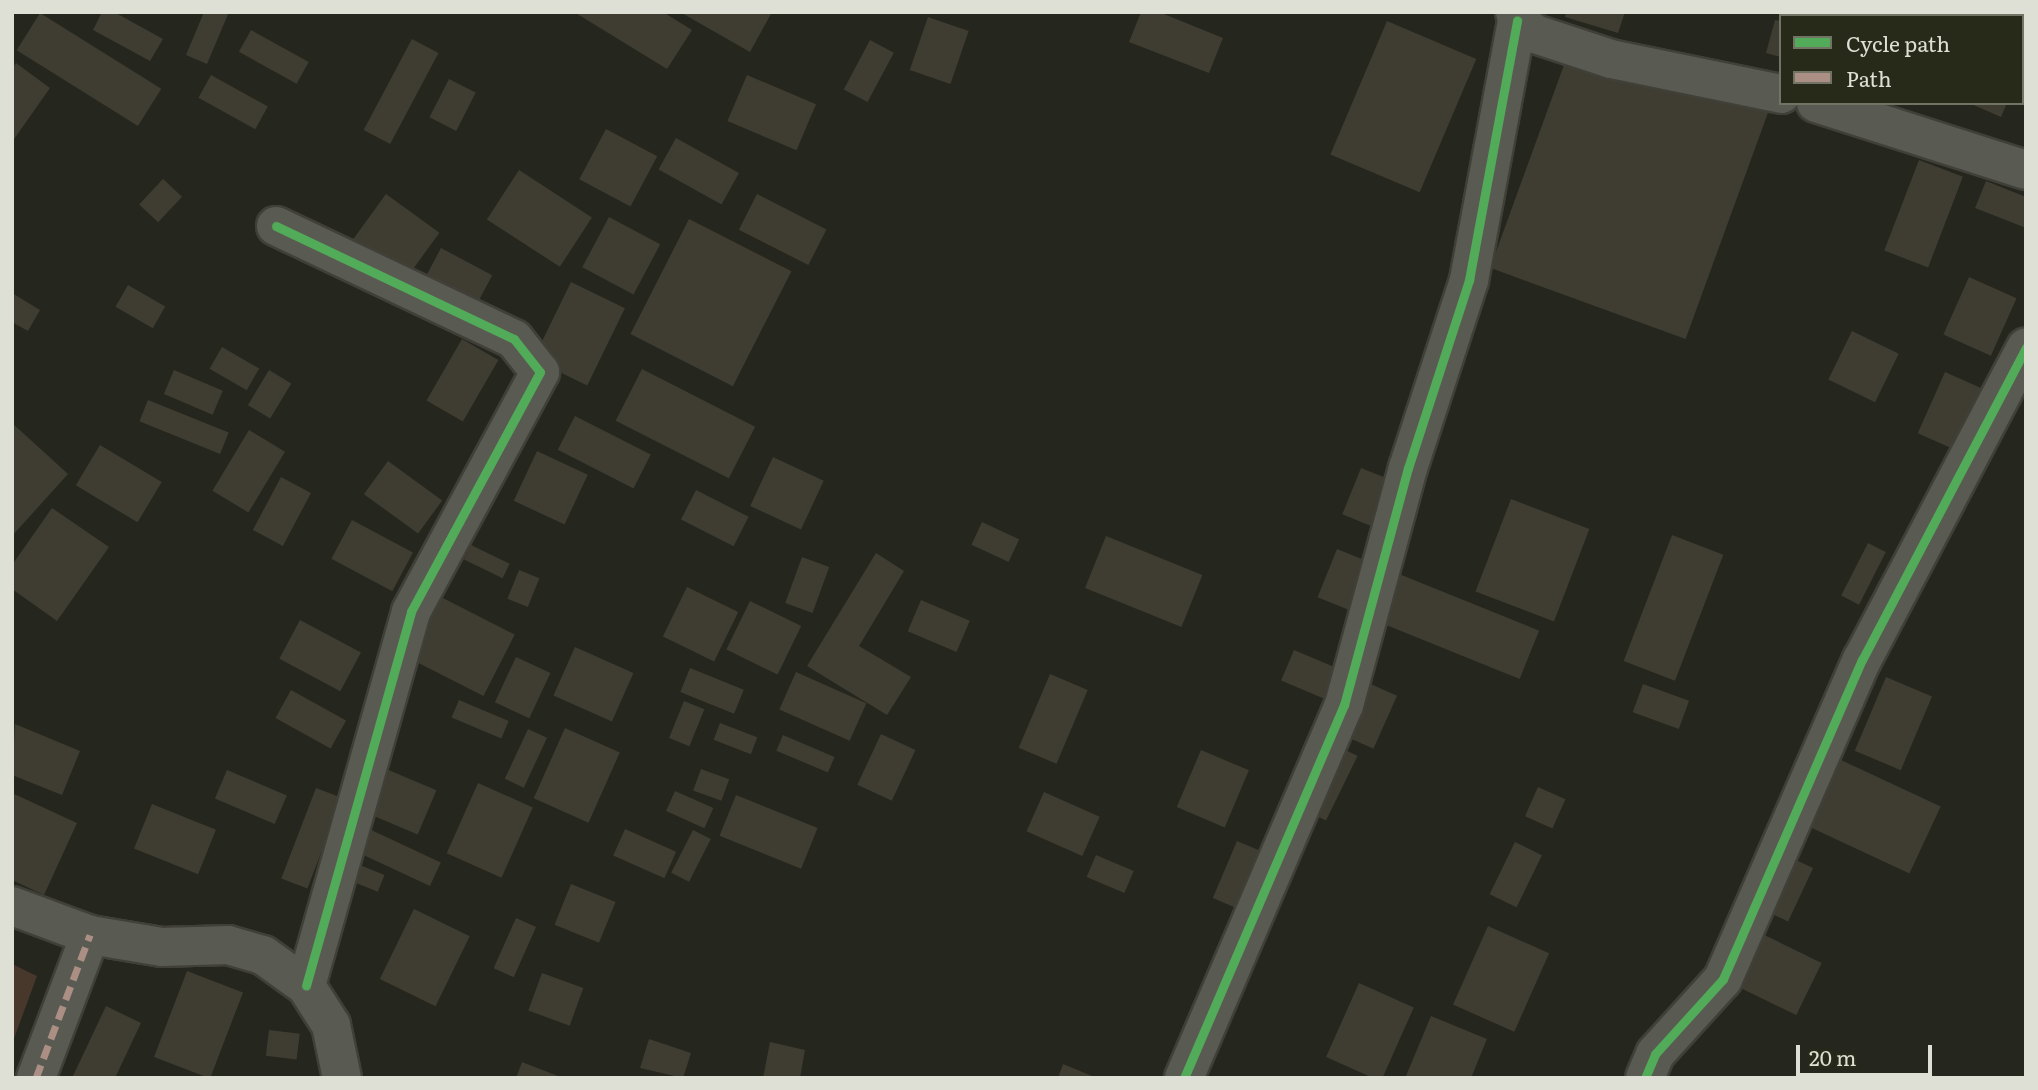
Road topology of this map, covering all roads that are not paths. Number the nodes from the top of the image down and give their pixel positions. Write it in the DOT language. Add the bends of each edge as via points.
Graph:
graph roads {
  1 [pos="1516,16"];
  2 [pos="1779,93"];
  3 [pos="1822,105"];
  4 [pos="2026,170"];
  5 [pos="276,226"];
  6 [pos="2026,346"];
  7 [pos="12,906"];
  8 [pos="90,935"];
  9 [pos="306,986"];
  10 [pos="36,1078"];
  11 [pos="342,1078"];
  12 [pos="1184,1078"];
  13 [pos="1645,1078"];
  1 -- 2 [label="street" via="1535,34 1611,59"];
  1 -- 12 [label="street" via="1469,280 1408,468 1344,705"];
  3 -- 4 [label="street"];
  5 -- 9 [label="street" via="514,339 540,372 411,612"];
  6 -- 13 [label="street" via="1862,660 1723,979 1655,1054"];
  7 -- 8 [label="street"];
  8 -- 9 [label="street" via="162,947 228,945 263,955"];
  8 -- 10 [label="street"];
  9 -- 11 [label="street" via="331,1025"];
}
